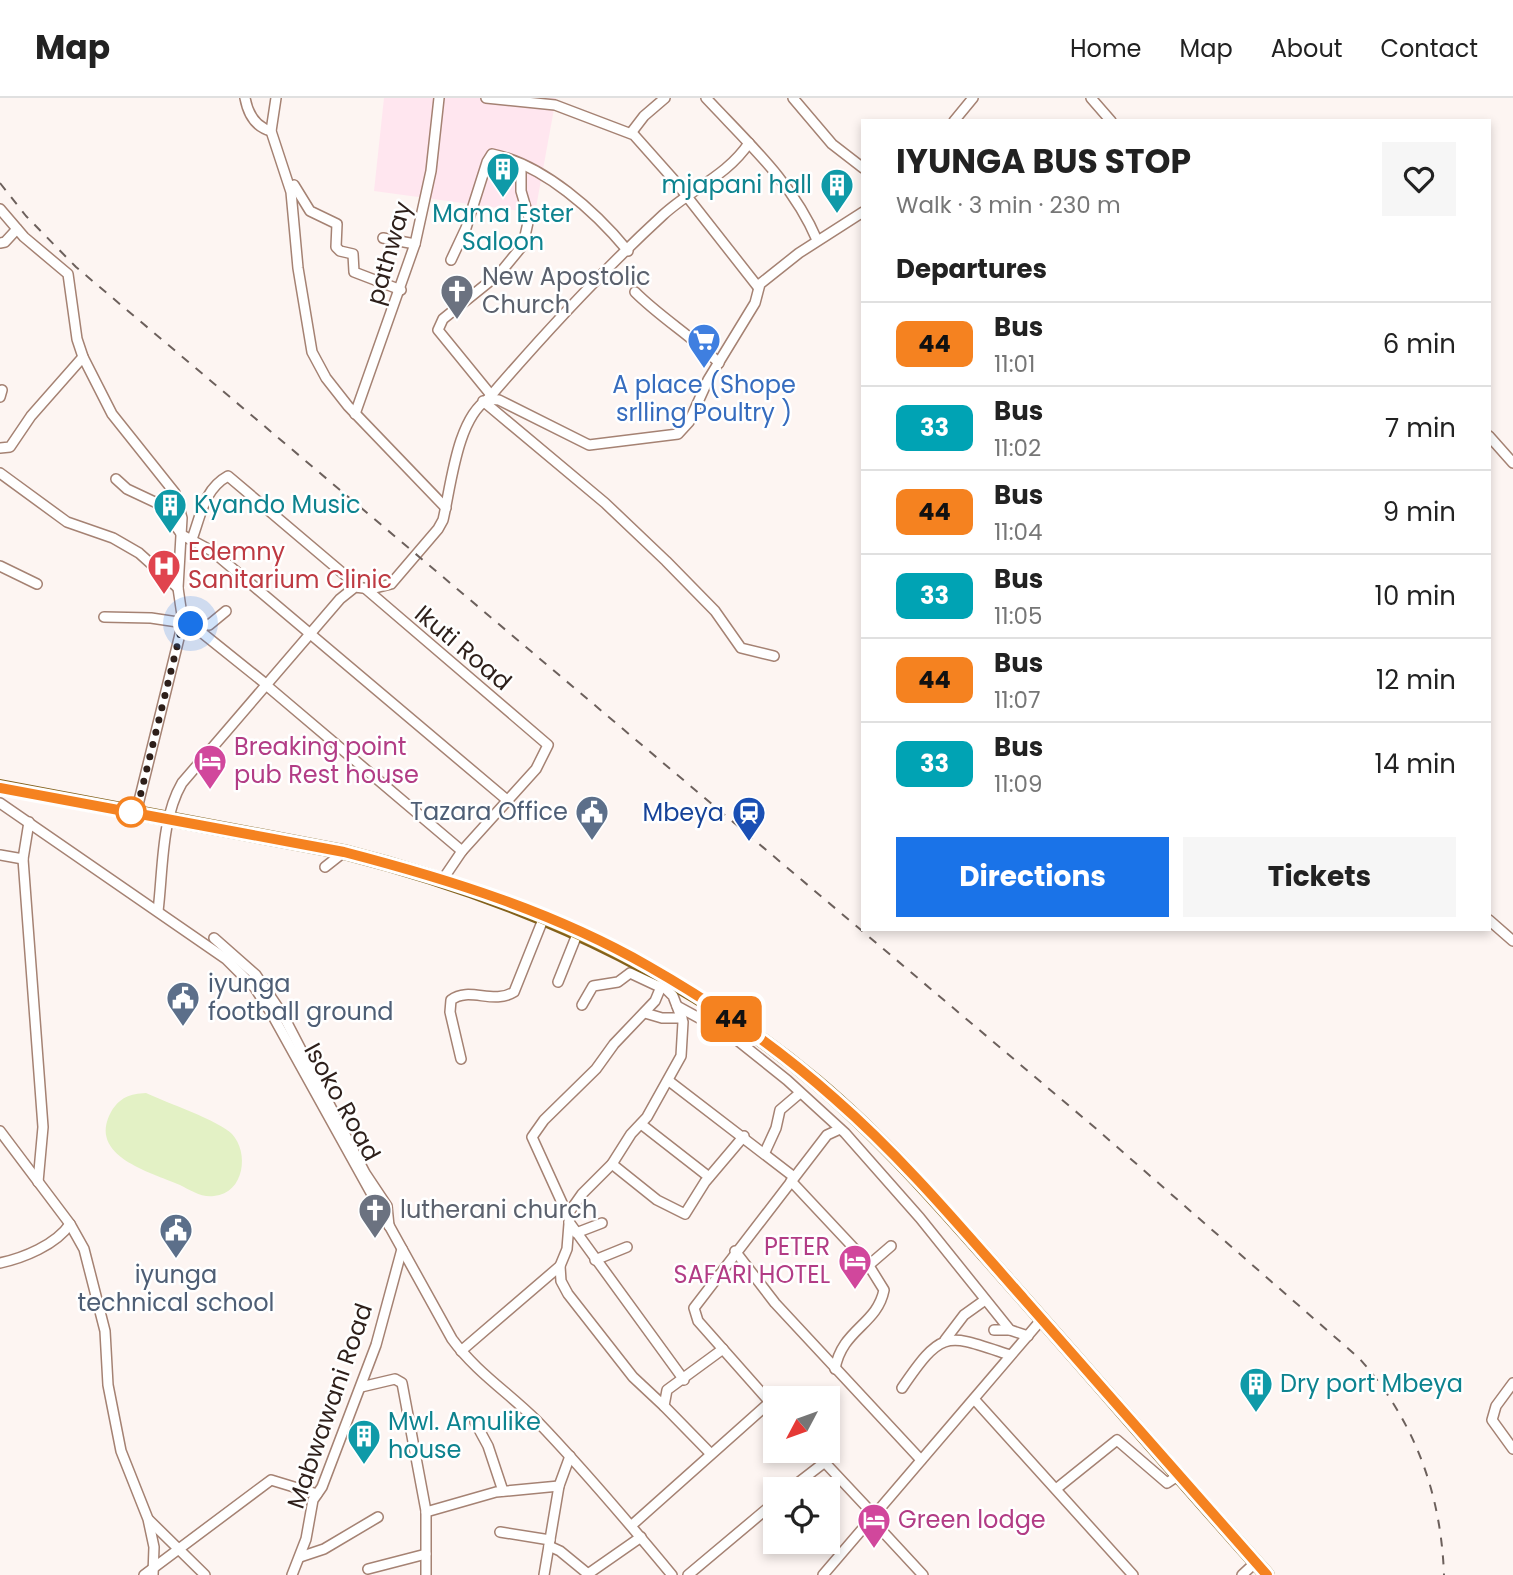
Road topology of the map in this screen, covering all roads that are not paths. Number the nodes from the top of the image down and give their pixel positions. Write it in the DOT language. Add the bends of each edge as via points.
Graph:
graph roads {
  1 [pos="245,98"];
  2 [pos="276,98"];
  3 [pos="439,98"];
  4 [pos="486,98"];
  5 [pos="665,98"];
  6 [pos="706,98"];
  7 [pos="793,98"];
  8 [pos="974,98"];
  9 [pos="1091,98"];
  10 [pos="956,119"];
  11 [pos="1109,119"];
  12 [pos="271,131"];
  13 [pos="631,133"];
  14 [pos="749,143"];
  15 [pos="521,165"];
  16 [pos="861,166"];
  17 [pos="294,185"];
  18 [pos="687,197"];
  19 [pos="0,209"];
  20 [pos="861,216"];
  21 [pos="17,229"];
  22 [pos="383,238"];
  23 [pos="817,240"];
  24 [pos="0,243"];
  25 [pos="415,244"];
  26 [pos="628,251"];
  27 [pos="451,260"];
  28 [pos="758,287"];
  29 [pos="401,290"];
  30 [pos="635,292"];
  31 [pos="83,357"];
  32 [pos="719,363"];
  33 [pos="487,398"];
  34 [pos="355,414"];
  35 [pos="1491,438"];
  36 [pos="0,448"];
  37 [pos="1513,463"];
  38 [pos="0,473"];
  39 [pos="116,479"];
  40 [pos="446,508"];
  41 [pos="187,537"];
  42 [pos="0,566"];
  43 [pos="37,584"];
  44 [pos="391,584"];
  45 [pos="178,588"];
  46 [pos="362,588"];
  47 [pos="382,603"];
  48 [pos="226,611"];
  49 [pos="104,617"];
  50 [pos="187,623"];
  51 [pos="309,634"];
  52 [pos="774,656"];
  53 [pos="267,685"];
  54 [pos="0,788"];
  55 [pos="507,800"];
  56 [pos="0,803"];
  57 [pos="136,813"];
  58 [pos="169,819"];
  59 [pos="29,822"];
  60 [pos="462,851"];
  61 [pos="344,852"];
  62 [pos="0,855"];
  63 [pos="23,859"];
  64 [pos="325,867"];
  65 [pos="443,879"];
  66 [pos="158,911"];
  67 [pos="544,917"];
  68 [pos="1491,922"];
  69 [pos="578,932"];
  70 [pos="214,938"];
  71 [pos="1513,941"];
  72 [pos="558,982"];
  73 [pos="662,983"];
  74 [pos="582,1004"];
  75 [pos="677,1006"];
  76 [pos="645,1013"];
  77 [pos="681,1018"];
  78 [pos="461,1059"];
  79 [pos="669,1081"];
  80 [pos="800,1093"];
  81 [pos="829,1119"];
  82 [pos="641,1124"];
  83 [pos="840,1129"];
  84 [pos="0,1131"];
  85 [pos="827,1135"];
  86 [pos="744,1136"];
  87 [pos="765,1152"];
  88 [pos="612,1164"];
  89 [pos="709,1177"];
  90 [pos="792,1179"];
  91 [pos="38,1182"];
  92 [pos="568,1218"];
  93 [pos="602,1223"];
  94 [pos="69,1224"];
  95 [pos="389,1226"];
  96 [pos="576,1233"];
  97 [pos="891,1246"];
  98 [pos="627,1247"];
  99 [pos="402,1249"];
  100 [pos="735,1251"];
  101 [pos="595,1260"];
  102 [pos="0,1263"];
  103 [pos="869,1265"];
  104 [pos="561,1266"];
  105 [pos="985,1300"];
  106 [pos="1042,1319"];
  107 [pos="1010,1330"];
  108 [pos="994,1331"];
  109 [pos="1028,1336"];
  110 [pos="945,1341"];
  111 [pos="723,1349"];
  112 [pos="461,1352"];
  113 [pos="1010,1355"];
  114 [pos="835,1368"];
  115 [pos="684,1380"];
  116 [pos="1513,1383"];
  117 [pos="360,1387"];
  118 [pos="902,1388"];
  119 [pos="763,1395"];
  120 [pos="974,1399"];
  121 [pos="664,1406"];
  122 [pos="763,1412"];
  123 [pos="475,1422"];
  124 [pos="1513,1449"];
  125 [pos="710,1453"];
  126 [pos="570,1456"];
  127 [pos="920,1460"];
  128 [pos="824,1463"];
  129 [pos="826,1463"];
  130 [pos="1179,1475"];
  131 [pos="806,1477"];
  132 [pos="559,1486"];
  133 [pos="1056,1489"];
  134 [pos="503,1492"];
  135 [pos="317,1494"];
  136 [pos="426,1512"];
  137 [pos="763,1512"];
  138 [pos="378,1517"];
  139 [pos="874,1518"];
  140 [pos="148,1519"];
  141 [pos="632,1525"];
  142 [pos="500,1532"];
  143 [pos="641,1537"];
  144 [pos="549,1543"];
  145 [pos="180,1549"];
  146 [pos="426,1554"];
  147 [pos="300,1557"];
  148 [pos="1256,1562"];
  149 [pos="368,1569"];
  150 [pos="154,1571"];
  151 [pos="670,1574"];
  152 [pos="144,1575"];
  153 [pos="205,1575"];
  154 [pos="292,1575"];
  155 [pos="426,1575"];
  156 [pos="544,1575"];
  157 [pos="688,1575"];
  158 [pos="823,1575"];
  159 [pos="923,1575"];
  160 [pos="1133,1575"];
  161 [pos="1242,1575"];
  162 [pos="1267,1575"];
  1 -- 12 [label="street" via="253,119"];
  2 -- 12 [label="street"];
  3 -- 25 [label="street, pathway" via="431,171"];
  4 -- 13 [label="street" via="555,105"];
  5 -- 13 [label="street"];
  6 -- 14 [label="street"];
  7 -- 16 [label="street" via="832,144"];
  8 -- 10 [label="street"];
  9 -- 11 [label="street"];
  12 -- 34 [label="street" via="291,192 307,334 319,367"];
  13 -- 18 [label="street"];
  14 -- 18 [label="street" via="721,173"];
  14 -- 23 [label="street" via="793,193"];
  15 -- 26 [label="street" via="582,204"];
  15 -- 27 [label="street" via="489,157"];
  15 -- 33 [label="street" via="521,191 529,218 523,245 500,273 443,319 438,330"];
  17 -- 29 [label="street" via="310,211 337,224 335,247 354,254 354,272"];
  18 -- 26 [label="street"];
  18 -- 28 [label="street"];
  19 -- 21 [label="street"];
  20 -- 23 [label="street"];
  21 -- 24 [label="street"];
  21 -- 31 [label="street" via="70,278"];
  22 -- 25 [label="street"];
  23 -- 28 [label="street"];
  25 -- 29 [label="street, pathway"];
  26 -- 33 [label="street"];
  28 -- 32 [label="street" via="755,303"];
  29 -- 34 [label="street, pathway"];
  30 -- 32 [label="street"];
  31 -- 36 [label="street" via="10,447"];
  31 -- 41 [label="street" via="112,414 175,493"];
  32 -- 33 [label="street" via="689,422 674,436 589,445 505,401"];
  33 -- 40 [label="street" via="465,429"];
  33 -- 52 [label="street" via="690,583 741,648"];
  34 -- 40 [label="street"];
  35 -- 37 [label="street"];
  38 -- 45 [label="street" via="67,522 139,553"];
  39 -- 41 [label="street" via="160,505"];
  40 -- 44 [label="street" via="438,529"];
  41 -- 45 [label="street"];
  41 -- 46 [label="street, Ikuti Road" via="205,499 228,476"];
  41 -- 51 [label="street" via="212,551"];
  42 -- 43 [label="street"];
  44 -- 46 [label="street"];
  44 -- 47 [label="street"];
  45 -- 50 [label="street"];
  46 -- 47 [label="street, Ikuti Road"];
  46 -- 51 [label="street" via="340,599"];
  47 -- 55 [label="street, Ikuti Road" via="548,745 536,769"];
  48 -- 50 [label="street" via="209,625"];
  49 -- 50 [label="street"];
  50 -- 53 [label="street"];
  50 -- 57 [label="street"];
  51 -- 53 [label="street"];
  51 -- 55 [label="street"];
  53 -- 58 [label="street" via="182,783"];
  53 -- 60 [label="street"];
  54 -- 57 [label="highway"];
  55 -- 60 [label="street, Ikuti Road"];
  56 -- 59 [label="street, Isoko Road"];
  57 -- 58 [label="highway"];
  58 -- 61 [label="highway"];
  58 -- 66 [label="street"];
  59 -- 63 [label="street"];
  59 -- 66 [label="street, Isoko Road"];
  60 -- 65 [label="street, Ikuti Road"];
  61 -- 64 [label="street"];
  61 -- 65 [label="highway"];
  62 -- 63 [label="street"];
  63 -- 91 [label="street" via="43,1127"];
  65 -- 67 [label="highway"];
  66 -- 95 [label="street, Isoko Road" via="235,966 259,994"];
  67 -- 69 [label="highway"];
  67 -- 78 [label="street" via="514,992 496,999 463,994 451,1000"];
  68 -- 71 [label="street"];
  69 -- 72 [label="street"];
  69 -- 73 [label="highway"];
  70 -- 95 [label="street" via="256,975 283,1015 365,1173 387,1206"];
  73 -- 74 [label="street" via="630,973 618,982 593,986"];
  73 -- 75 [label="street"];
  73 -- 76 [label="street"];
  73 -- 106 [label="highway" via="741,1026 836,1099 915,1175"];
  75 -- 77 [label="street"];
  75 -- 80 [label="street" via="732,1036"];
  76 -- 77 [label="street"];
  76 -- 92 [label="street" via="532,1137"];
  77 -- 79 [label="street" via="681,1056"];
  79 -- 82 [label="street"];
  79 -- 86 [label="street"];
  80 -- 81 [label="street"];
  80 -- 87 [label="street" via="782,1107"];
  81 -- 83 [label="street"];
  81 -- 85 [label="street"];
  82 -- 88 [label="street"];
  82 -- 89 [label="street"];
  83 -- 85 [label="street"];
  83 -- 105 [label="street"];
  84 -- 91 [label="street"];
  85 -- 90 [label="street"];
  86 -- 87 [label="street"];
  86 -- 89 [label="street"];
  87 -- 90 [label="street"];
  88 -- 89 [label="street" via="682,1214"];
  88 -- 92 [label="street" via="579,1197"];
  90 -- 100 [label="street"];
  90 -- 103 [label="street"];
  91 -- 94 [label="street"];
  92 -- 96 [label="street"];
  92 -- 104 [label="street"];
  93 -- 96 [label="street"];
  94 -- 102 [label="street" via="62,1234 28,1254"];
  94 -- 140 [label="street" via="85,1250 105,1331 108,1385 121,1451"];
  95 -- 99 [label="street, Isoko Road"];
  96 -- 101 [label="street"];
  97 -- 103 [label="street"];
  98 -- 101 [label="street"];
  99 -- 112 [label="street, Isoko Road"];
  99 -- 117 [label="street, Mabwawani Road" via="382,1327"];
  100 -- 111 [label="street" via="694,1308 698,1321"];
  100 -- 114 [label="street"];
  101 -- 115 [label="street"];
  103 -- 114 [label="street" via="882,1282 883,1295 874,1313 842,1344"];
  104 -- 112 [label="street"];
  104 -- 121 [label="street" via="561,1281 568,1294 633,1377"];
  105 -- 107 [label="street"];
  105 -- 110 [label="street" via="964,1315"];
  106 -- 109 [label="street"];
  106 -- 130 [label="highway"];
  107 -- 108 [label="street"];
  107 -- 109 [label="street"];
  109 -- 113 [label="street"];
  110 -- 113 [label="street" via="960,1338"];
  110 -- 118 [label="street"];
  111 -- 115 [label="street"];
  111 -- 119 [label="street"];
  112 -- 126 [label="street, Isoko Road"];
  113 -- 120 [label="street"];
  114 -- 127 [label="street"];
  115 -- 121 [label="street" via="667,1390"];
  116 -- 124 [label="street" via="1492,1420"];
  117 -- 135 [label="street, Mabwawani Road"];
  117 -- 136 [label="street" via="401,1381"];
  120 -- 127 [label="street"];
  120 -- 133 [label="street"];
  121 -- 125 [label="street"];
  122 -- 125 [label="street"];
  123 -- 134 [label="street"];
  125 -- 141 [label="street"];
  126 -- 132 [label="street"];
  126 -- 141 [label="street, Isoko Road"];
  127 -- 139 [label="street"];
  128 -- 131 [label="street"];
  129 -- 139 [label="street"];
  130 -- 133 [label="street" via="1167,1483 1117,1440"];
  130 -- 148 [label="highway"];
  132 -- 134 [label="street"];
  132 -- 144 [label="street"];
  133 -- 160 [label="street"];
  134 -- 136 [label="street"];
  135 -- 145 [label="street" via="271,1480"];
  135 -- 147 [label="street, Mabwawani Road"];
  136 -- 146 [label="street"];
  137 -- 157 [label="street"];
  138 -- 147 [label="street" via="324,1549"];
  139 -- 158 [label="street"];
  139 -- 159 [label="street"];
  140 -- 145 [label="street"];
  140 -- 150 [label="street"];
  141 -- 143 [label="street, Isoko Road"];
  142 -- 144 [label="street"];
  143 -- 144 [label="street" via="588,1574"];
  143 -- 151 [label="street, Isoko Road"];
  144 -- 156 [label="street"];
  145 -- 150 [label="street"];
  145 -- 153 [label="street"];
  146 -- 149 [label="street"];
  146 -- 155 [label="street"];
  147 -- 154 [label="street, Mabwawani Road"];
  148 -- 161 [label="street"];
  148 -- 162 [label="highway"];
  150 -- 152 [label="street"];
}
